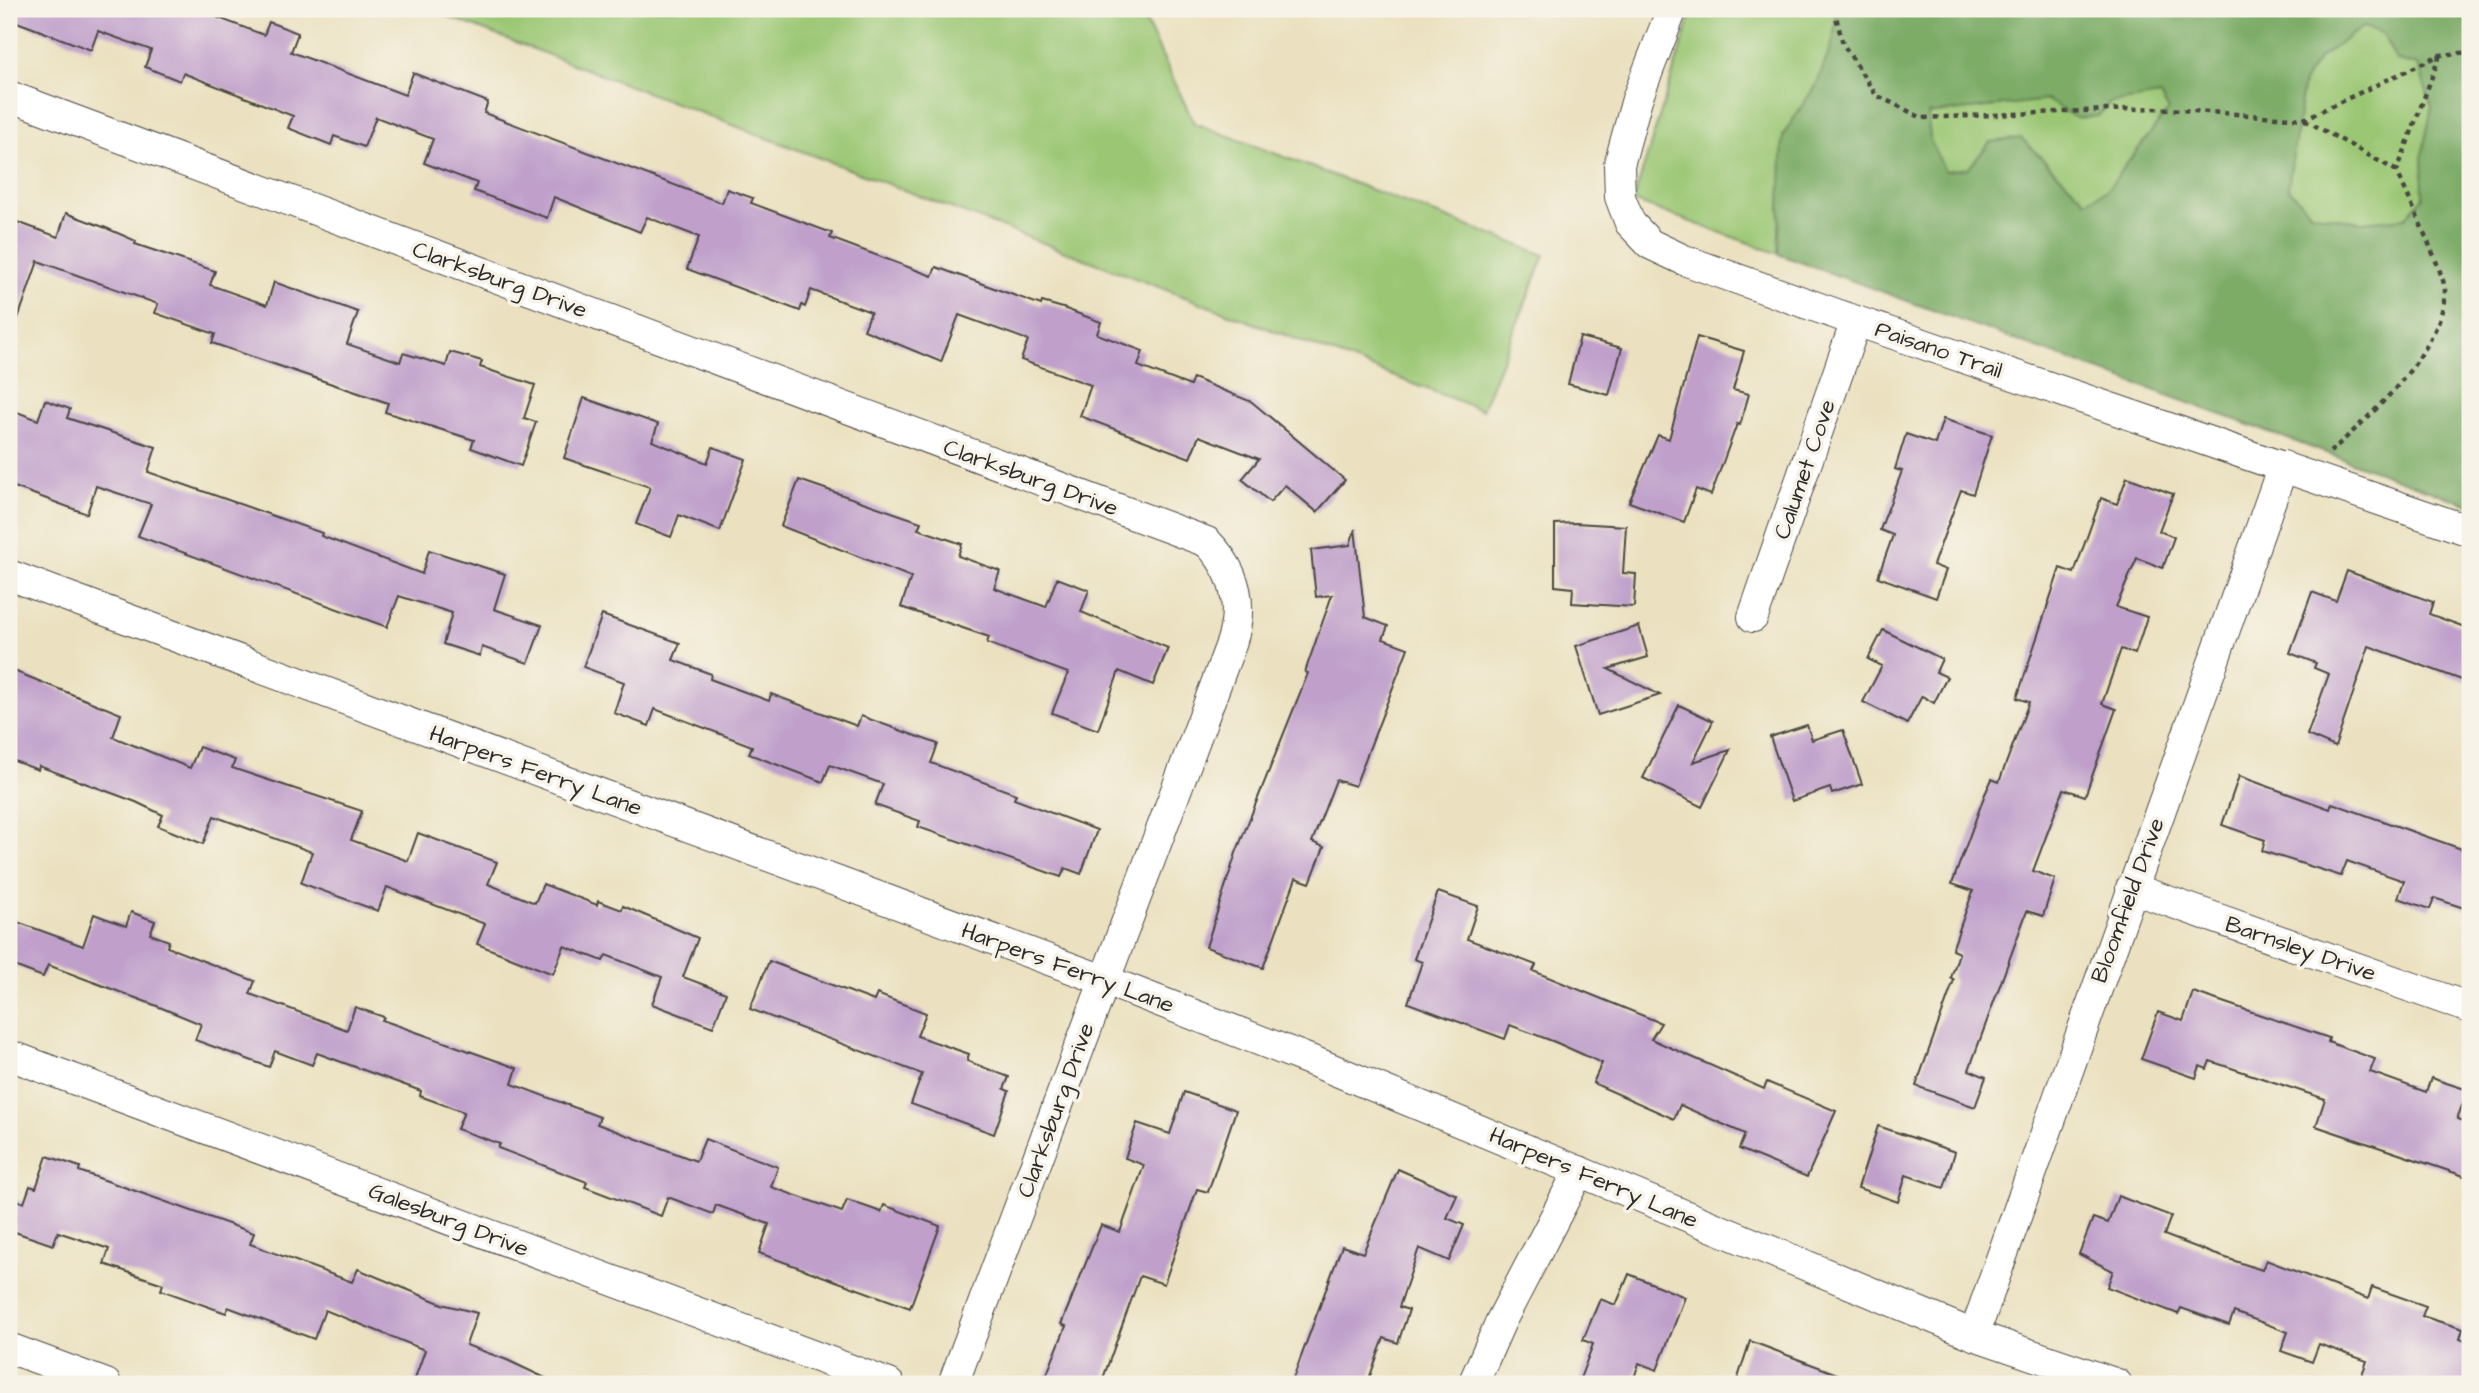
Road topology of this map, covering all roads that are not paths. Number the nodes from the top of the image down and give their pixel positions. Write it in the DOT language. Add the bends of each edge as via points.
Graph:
graph roads {
  1 [pos="1672,9"];
  2 [pos="9,96"];
  3 [pos="1856,321"];
  4 [pos="2283,466"];
  5 [pos="2470,531"];
  6 [pos="9,575"];
  7 [pos="1753,617"];
  8 [pos="2131,888"];
  9 [pos="1104,981"];
  10 [pos="2470,1008"];
  11 [pos="9,1055"];
  12 [pos="1579,1171"];
  13 [pos="1973,1335"];
  14 [pos="9,1348"];
  15 [pos="106,1384"];
  16 [pos="889,1384"];
  17 [pos="953,1384"];
  18 [pos="1473,1384"];
  19 [pos="2117,1384"];
  1 -- 3 [label="street, Paisano Trail" via="1637,99 1619,165 1620,197 1630,223 1650,244 1684,260"];
  2 -- 9 [label="street, Clarksburg Drive" via="1207,542 1224,559 1232,578 1238,622"];
  3 -- 4 [label="street, Paisano Trail"];
  3 -- 7 [label="street, Calumet Cove"];
  4 -- 5 [label="street, Paisano Trail"];
  4 -- 8 [label="street, Bloomfield Drive"];
  6 -- 9 [label="street, Harpers Ferry Lane"];
  8 -- 10 [label="street, Barnsley Drive"];
  8 -- 13 [label="street, Bloomfield Drive"];
  9 -- 12 [label="street, Harpers Ferry Lane"];
  9 -- 17 [label="street, Clarksburg Drive"];
  11 -- 16 [label="street, Galesburg Drive"];
  12 -- 13 [label="street, Harpers Ferry Lane"];
  12 -- 18 [label="street"];
  13 -- 19 [label="street, Harpers Ferry Lane"];
  14 -- 15 [label="street"];
}
